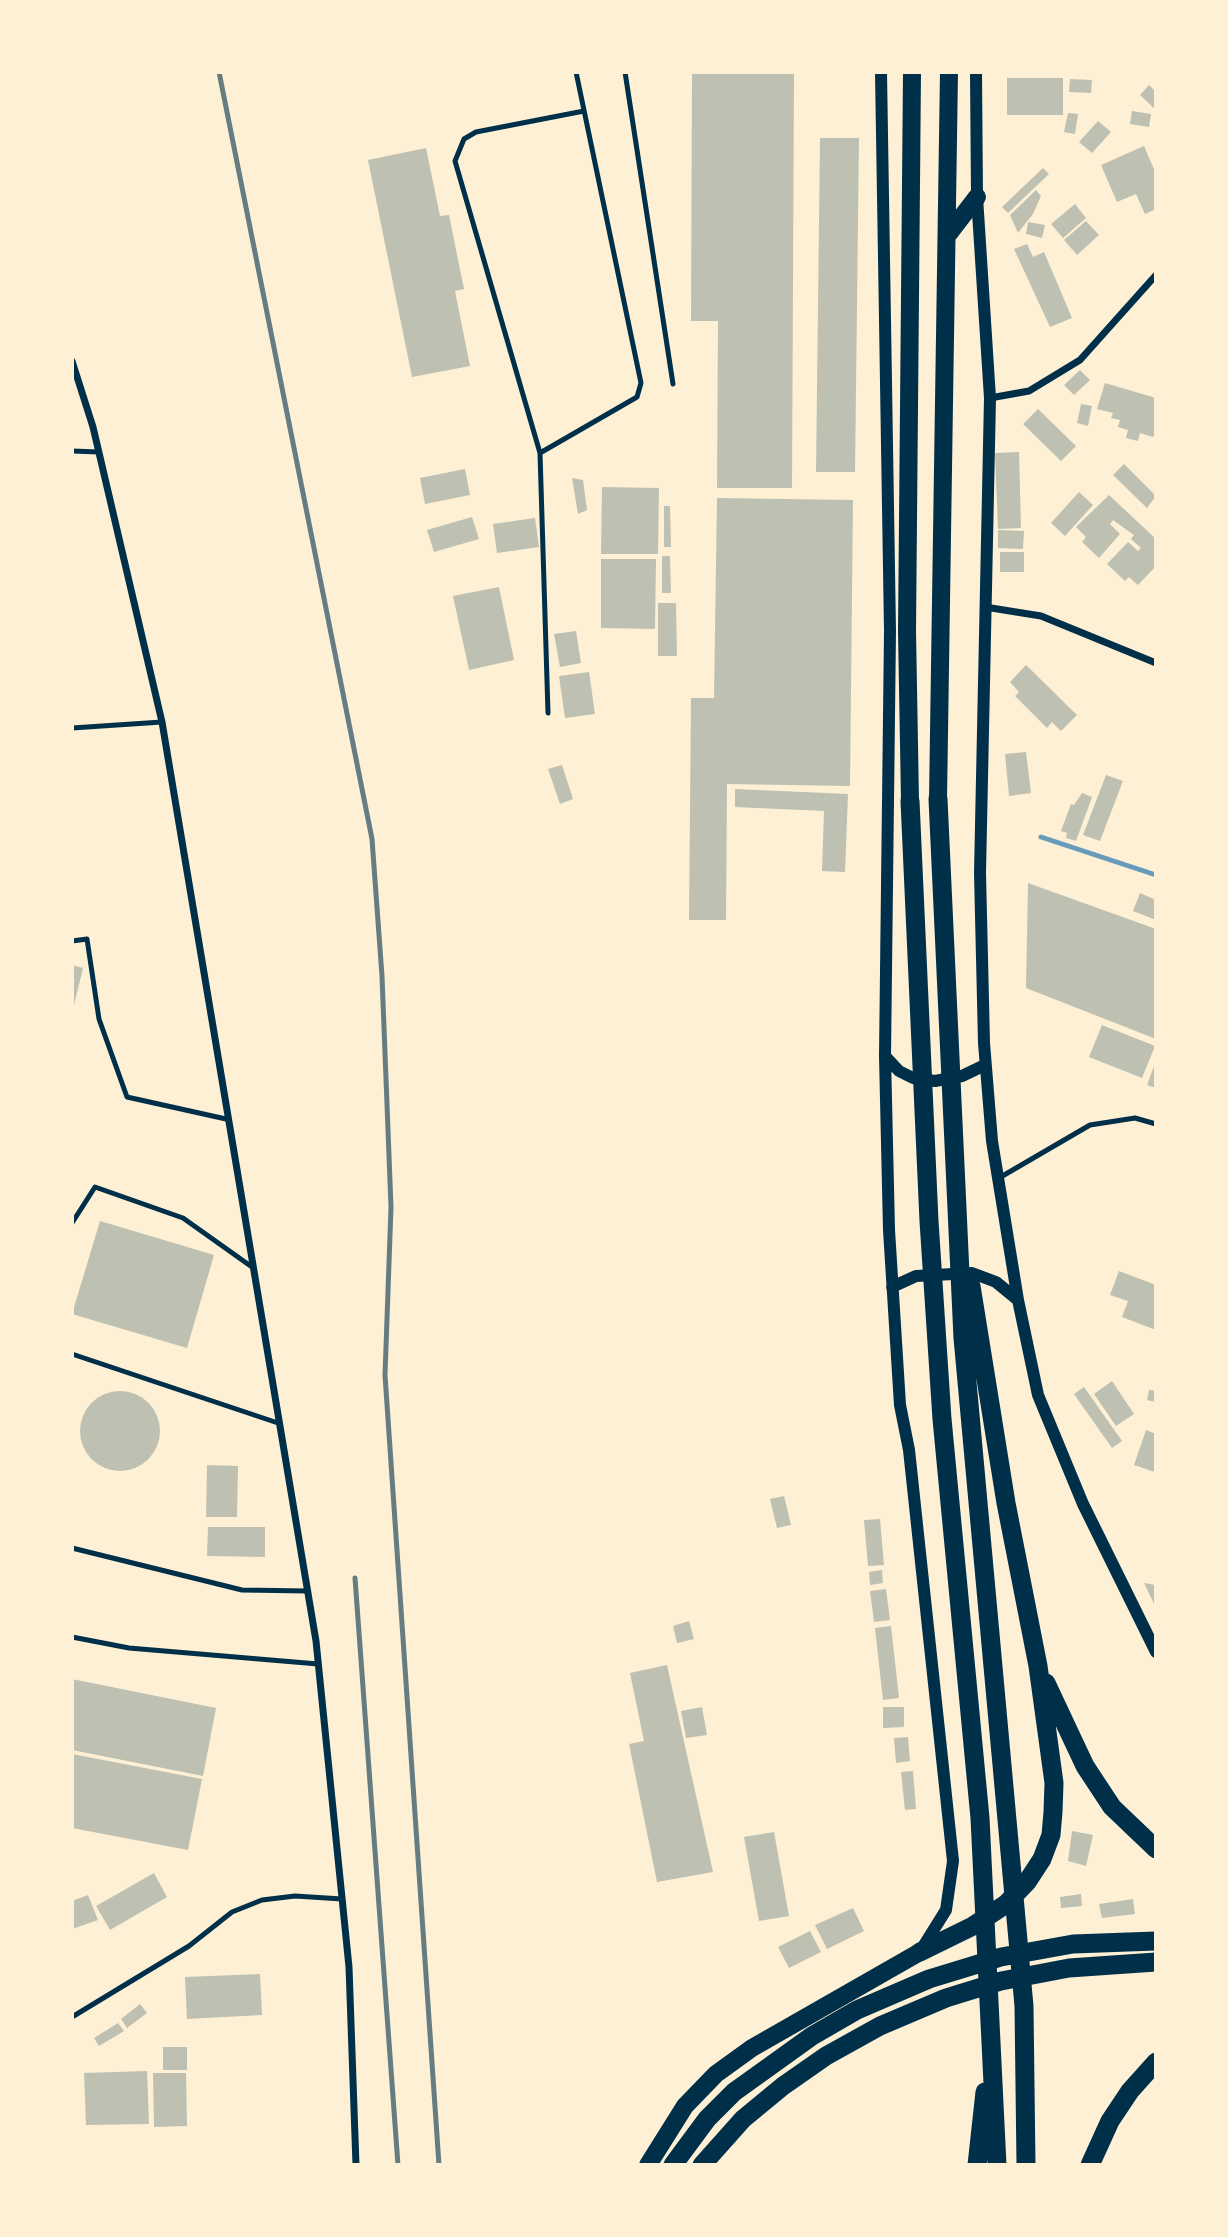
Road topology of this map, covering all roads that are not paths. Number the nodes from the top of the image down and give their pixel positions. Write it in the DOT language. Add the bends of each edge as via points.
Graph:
graph roads {
  1 [pos="576,72"];
  2 [pos="625,72"];
  3 [pos="881,72"];
  4 [pos="912,72"];
  5 [pos="949,72"];
  6 [pos="976,72"];
  7 [pos="584,111"];
  8 [pos="977,197"];
  9 [pos="947,236"];
  10 [pos="1156,275"];
  11 [pos="72,361"];
  12 [pos="673,384"];
  13 [pos="990,398"];
  14 [pos="72,451"];
  15 [pos="99,452"];
  16 [pos="540,453"];
  17 [pos="984,607"];
  18 [pos="1156,663"];
  19 [pos="548,712"];
  20 [pos="162,722"];
  21 [pos="72,728"];
  22 [pos="938,799"];
  23 [pos="910,801"];
  24 [pos="72,941"];
  25 [pos="885,1056"];
  26 [pos="985,1065"];
  27 [pos="226,1119"];
  28 [pos="1156,1124"];
  29 [pos="997,1179"];
  30 [pos="956,1192"];
  31 [pos="72,1223"];
  32 [pos="251,1267"];
  33 [pos="892,1287"];
  34 [pos="1018,1300"];
  35 [pos="72,1354"];
  36 [pos="278,1423"];
  37 [pos="72,1548"];
  38 [pos="307,1591"];
  39 [pos="72,1637"];
  40 [pos="1156,1652"];
  41 [pos="318,1664"];
  42 [pos="1038,1666"];
  43 [pos="1156,1849"];
  44 [pos="342,1899"];
  45 [pos="1156,1941"];
  46 [pos="920,1952"];
  47 [pos="1156,1962"];
  48 [pos="72,2017"];
  49 [pos="991,2028"];
  50 [pos="1156,2062"];
  51 [pos="356,2165"];
  52 [pos="648,2165"];
  53 [pos="673,2165"];
  54 [pos="702,2165"];
  55 [pos="977,2165"];
  56 [pos="997,2165"];
  57 [pos="1026,2165"];
  58 [pos="1090,2165"];
  1 -- 7 [label="lane"];
  2 -- 12 [label="lane"];
  3 -- 25 [label="street" via="890,617"];
  4 -- 23 [label="main road"];
  5 -- 9 [label="main road"];
  6 -- 8 [label="street"];
  7 -- 16 [label="lane" via="641,383 637,397"];
  7 -- 16 [label="lane" via="476,132 464,139 456,152"];
  8 -- 9 [label="main road"];
  8 -- 13 [label="street"];
  9 -- 22 [label="main road"];
  10 -- 13 [label="street" via="1080,360 1028,391"];
  11 -- 15 [label="street"];
  13 -- 17 [label="street"];
  14 -- 15 [label="lane"];
  15 -- 20 [label="street"];
  16 -- 19 [label="lane"];
  17 -- 18 [label="street" via="1041,616"];
  17 -- 26 [label="street" via="980,873"];
  20 -- 21 [label="lane"];
  20 -- 27 [label="street"];
  22 -- 30 [label="highway"];
  23 -- 49 [label="highway" via="929,1221 980,1818"];
  24 -- 27 [label="lane" via="88,939 99,1019 127,1097"];
  25 -- 26 [label="street" via="899,1071 935,1081"];
  25 -- 33 [label="street"];
  26 -- 29 [label="street"];
  27 -- 32 [label="street"];
  28 -- 29 [label="lane" via="1135,1118 1090,1125"];
  29 -- 34 [label="street"];
  30 -- 42 [label="highway" via="1006,1503"];
  30 -- 57 [label="highway" via="965,1365 1024,2006"];
  31 -- 32 [label="lane" via="95,1187 183,1218"];
  32 -- 36 [label="street"];
  33 -- 34 [label="street" via="916,1276 972,1273 996,1282"];
  33 -- 46 [label="street" via="900,1405 909,1450 953,1861 946,1910"];
  34 -- 40 [label="street" via="1038,1395 1083,1504"];
  35 -- 36 [label="lane"];
  36 -- 38 [label="street"];
  37 -- 38 [label="lane" via="242,1590"];
  38 -- 41 [label="street"];
  39 -- 41 [label="lane" via="129,1648"];
  41 -- 44 [label="street"];
  42 -- 43 [label="highway" via="1099,1787 1112,1807"];
  42 -- 46 [label="highway" via="1054,1783 1051,1835 1042,1859 1006,1904"];
  44 -- 48 [label="lane" via="295,1896 262,1900 232,1912 189,1946"];
  44 -- 51 [label="street"];
  45 -- 53 [label="highway" via="1073,1944 1001,1957 929,1979 857,2010 734,2092"];
  46 -- 52 [label="main road" via="752,2048 716,2074 685,2106"];
  47 -- 54 [label="highway" via="1069,1968 1001,1981 880,2025 783,2087 743,2119"];
  49 -- 55 [label="highway"];
  49 -- 56 [label="highway"];
  50 -- 58 [label="highway" via="1110,2120"];
}
